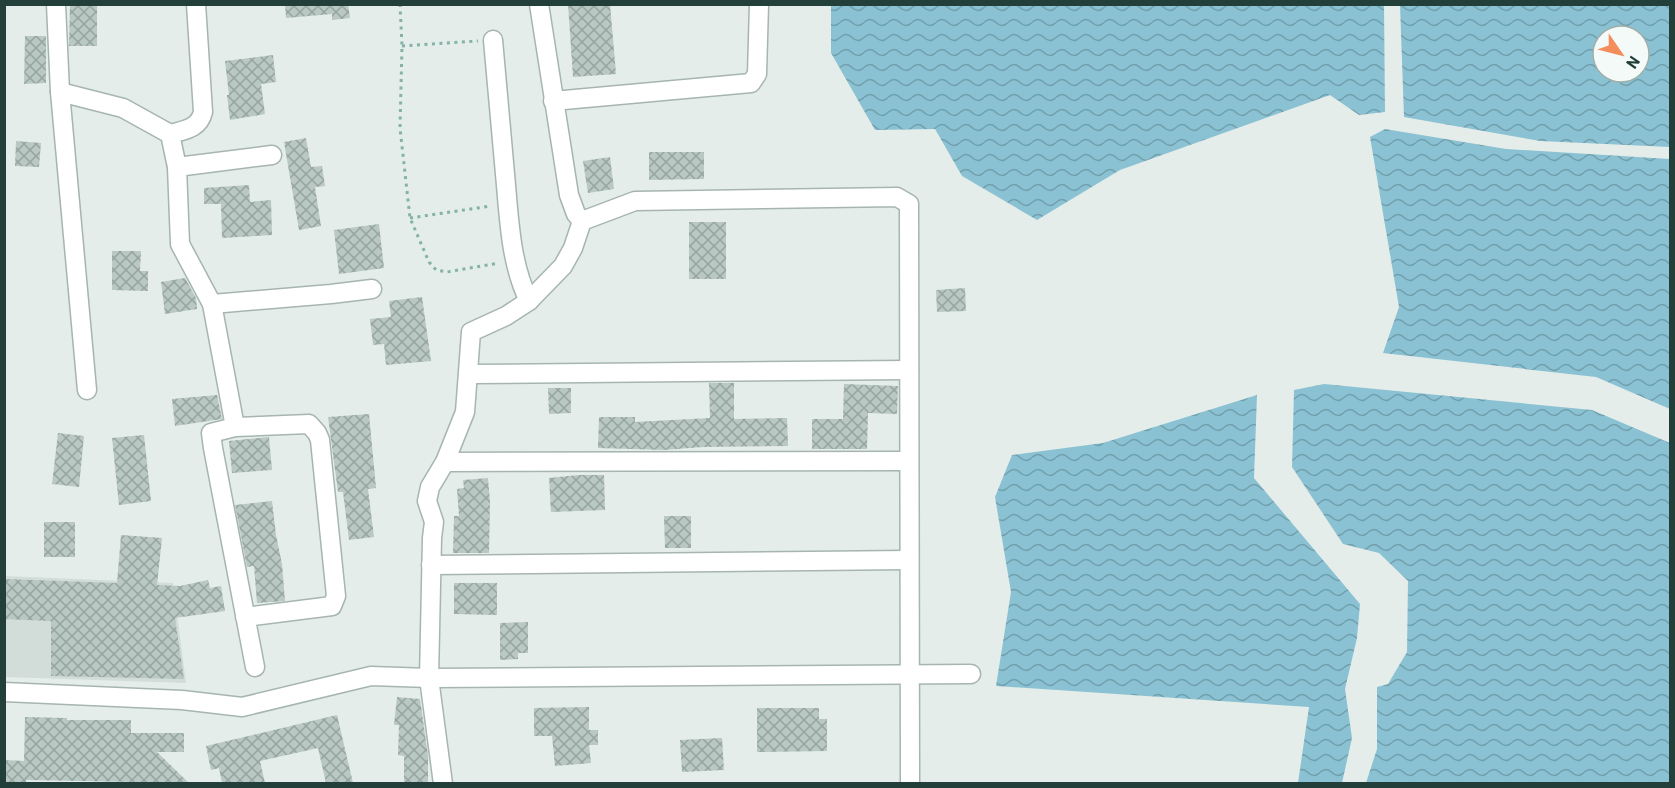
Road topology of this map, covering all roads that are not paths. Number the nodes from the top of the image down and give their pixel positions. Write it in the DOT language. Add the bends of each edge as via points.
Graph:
graph roads {
  1 [pos="56,4"];
  2 [pos="196,4"];
  3 [pos="539,4"];
  4 [pos="759,4"];
  5 [pos="493,40"];
  6 [pos="60,92"];
  7 [pos="553,100"];
  8 [pos="170,134"];
  9 [pos="272,155"];
  10 [pos="177,167"];
  11 [pos="582,221"];
  12 [pos="372,289"];
  13 [pos="529,301"];
  14 [pos="212,304"];
  15 [pos="909,370"];
  16 [pos="469,374"];
  17 [pos="87,390"];
  18 [pos="235,427"];
  19 [pos="909,461"];
  20 [pos="445,462"];
  21 [pos="908,560"];
  22 [pos="431,565"];
  23 [pos="245,617"];
  24 [pos="255,667"];
  25 [pos="910,674"];
  26 [pos="971,674"];
  27 [pos="429,678"];
  28 [pos="4,692"];
  29 [pos="443,783"];
  30 [pos="910,783"];
  1 -- 6 [label="street"];
  2 -- 8 [label="street" via="202,118 195,127"];
  3 -- 7 [label="street"];
  4 -- 7 [label="street" via="757,75 751,83"];
  5 -- 13 [label="street" via="515,260 519,283"];
  6 -- 8 [label="street" via="123,108"];
  6 -- 17 [label="street"];
  7 -- 11 [label="street" via="569,195"];
  8 -- 10 [label="street"];
  9 -- 10 [label="street"];
  10 -- 14 [label="street" via="180,244"];
  11 -- 13 [label="street" via="563,266"];
  11 -- 15 [label="street" via="635,201 897,197 904,200 909,204"];
  12 -- 14 [label="street"];
  13 -- 16 [label="street" via="471,332"];
  14 -- 18 [label="street"];
  15 -- 16 [label="street"];
  15 -- 19 [label="street"];
  16 -- 20 [label="street" via="465,412"];
  18 -- 23 [label="street" via="211,433"];
  18 -- 23 [label="street" via="309,424 317,433 336,596 332,606"];
  19 -- 20 [label="street"];
  19 -- 21 [label="street"];
  20 -- 22 [label="street" via="430,487 427,501 434,522"];
  21 -- 22 [label="street"];
  21 -- 25 [label="street"];
  22 -- 27 [label="street"];
  23 -- 24 [label="street"];
  25 -- 26 [label="street"];
  25 -- 27 [label="street"];
  25 -- 30 [label="street"];
  27 -- 28 [label="street" via="371,676 242,707 182,700"];
  27 -- 29 [label="street"];
}
